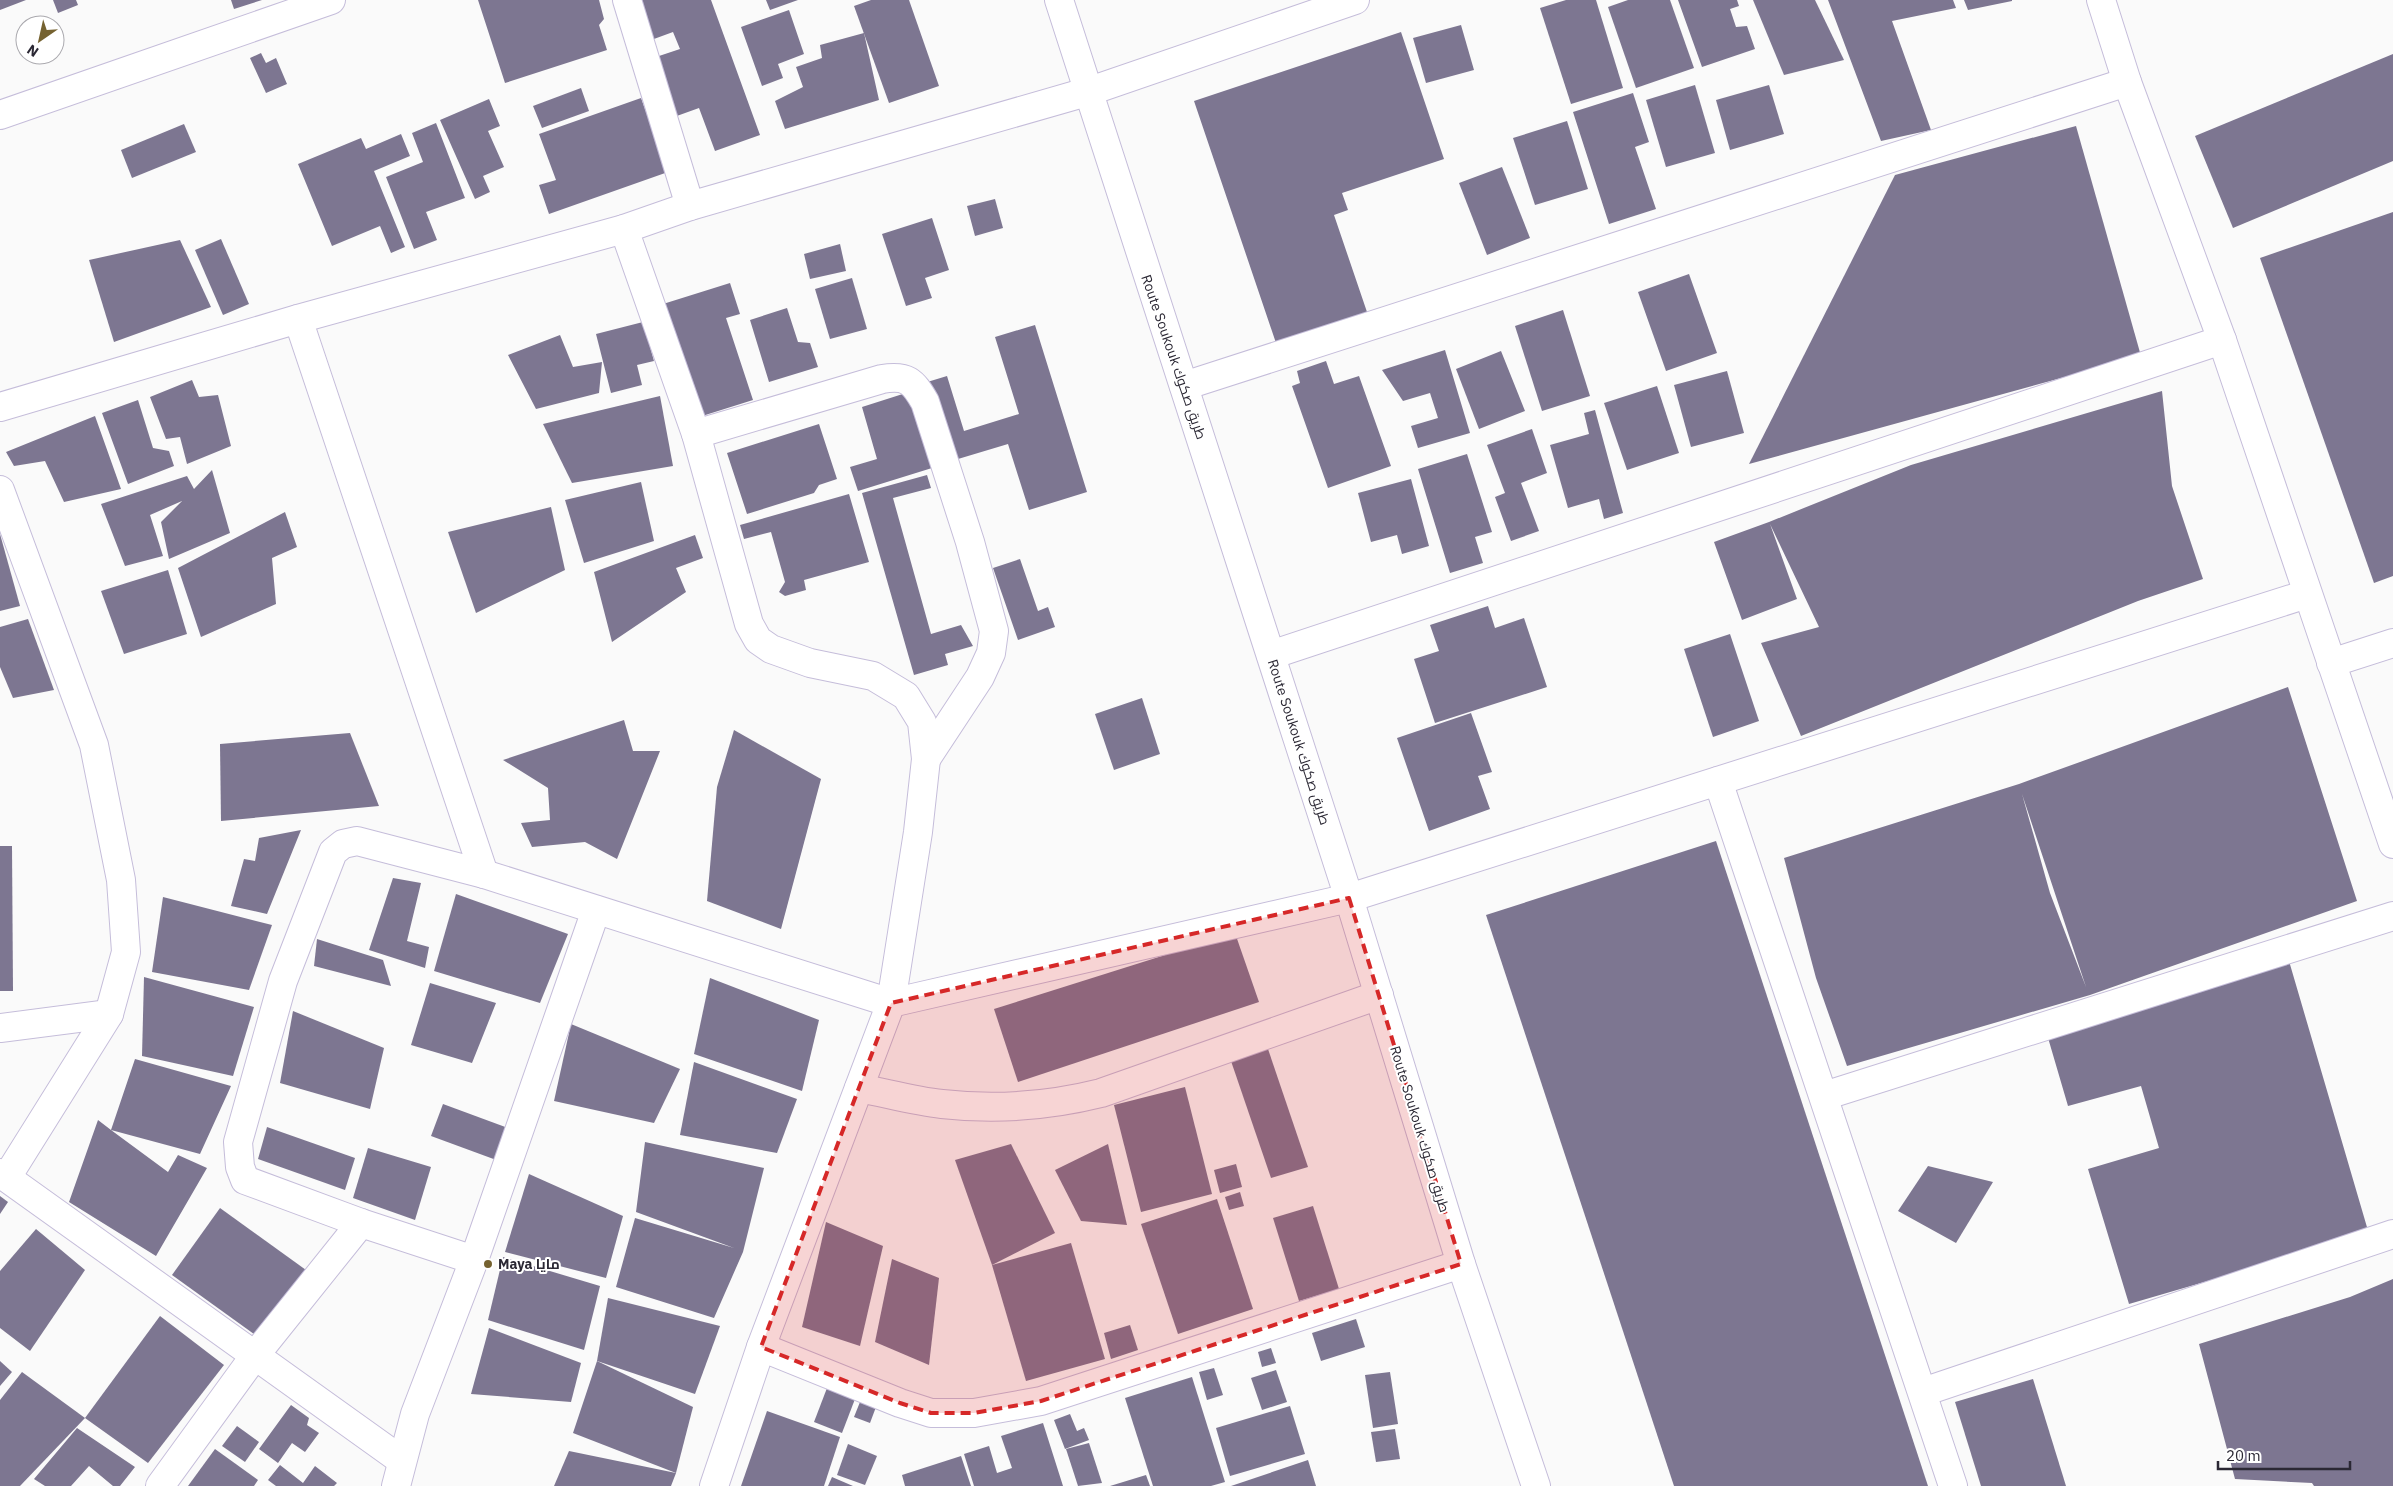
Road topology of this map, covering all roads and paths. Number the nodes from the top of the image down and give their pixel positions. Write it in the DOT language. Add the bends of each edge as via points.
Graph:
graph roads {
  1 [pos="331,0"];
  2 [pos="627,0"];
  3 [pos="1059,0"];
  4 [pos="1355,0"];
  5 [pos="2101,0"];
  6 [pos="2127,82"];
  7 [pos="1090,91"];
  8 [pos="0,115"];
  9 [pos="690,206"];
  10 [pos="624,229"];
  11 [pos="298,319"];
  12 [pos="2222,340"];
  13 [pos="1184,386"];
  14 [pos="0,407"];
  15 [pos="696,434"];
  16 [pos="0,490"];
  17 [pos="2307,594"];
  18 [pos="2393,643"];
  19 [pos="1271,655"];
  20 [pos="2331,663"];
  21 [pos="926,759"];
  22 [pos="1718,781"];
  23 [pos="2393,844"];
  24 [pos="484,874"];
  25 [pos="1350,898"];
  26 [pos="596,910"];
  27 [pos="2393,916"];
  28 [pos="1379,995"];
  29 [pos="891,1003"];
  30 [pos="109,1014"];
  31 [pos="0,1028"];
  32 [pos="859,1088"];
  33 [pos="1824,1096"];
  34 [pos="3,1175"];
  35 [pos="361,1223"];
  36 [pos="2393,1234"];
  37 [pos="474,1260"];
  38 [pos="1461,1264"];
  39 [pos="761,1347"];
  40 [pos="256,1354"];
  41 [pos="1923,1392"];
  42 [pos="399,1473"];
  43 [pos="160,1486"];
  44 [pos="714,1486"];
  45 [pos="1536,1486"];
  46 [pos="1953,1486"];
  1 -- 8 [label="street"];
  2 -- 9 [label="street"];
  3 -- 7 [label="street, Route Soukouk طريق صكوك"];
  4 -- 7 [label="street"];
  5 -- 6 [label="street"];
  6 -- 12 [label="street"];
  6 -- 13 [label="street"];
  7 -- 9 [label="street"];
  7 -- 13 [label="street, Route Soukouk طريق صكوك"];
  9 -- 10 [label="street"];
  10 -- 11 [label="street"];
  10 -- 15 [label="street"];
  11 -- 14 [label="street"];
  11 -- 24 [label="street"];
  12 -- 17 [label="street"];
  12 -- 19 [label="street"];
  13 -- 19 [label="street, Route Soukouk طريق صكوك"];
  15 -- 21 [label="street" via="749,624 758,640 771,649 810,663 873,676 906,696 922,722"];
  15 -- 21 [label="street" via="898,376 915,384 925,402 970,542 994,631 991,653 980,677"];
  16 -- 30 [label="street" via="94,745 121,880 126,952"];
  17 -- 20 [label="street"];
  17 -- 22 [label="street"];
  18 -- 20 [label="street"];
  19 -- 25 [label="street, Route Soukouk طريق صكوك"];
  20 -- 23 [label="street"];
  21 -- 29 [label="street"];
  22 -- 25 [label="street"];
  22 -- 33 [label="street"];
  24 -- 26 [label="street"];
  24 -- 35 [label="street" via="357,841 343,844 333,852 283,981 238,1142 240,1167 245,1180"];
  25 -- 28 [label="street, Route Soukouk طريق صكوك"];
  25 -- 29 [label="street"];
  26 -- 29 [label="street"];
  26 -- 37 [label="street"];
  27 -- 33 [label="street"];
  28 -- 32 [label="street" via="1101,1093 1063,1102 1014,1106 941,1104"];
  28 -- 38 [label="street, Route Soukouk طريق صكوك"];
  29 -- 32 [label="street"];
  30 -- 31 [label="street"];
  30 -- 34 [label="street"];
  32 -- 39 [label="street"];
  33 -- 41 [label="street"];
  34 -- 40 [label="street"];
  35 -- 37 [label="street"];
  35 -- 40 [label="street"];
  36 -- 41 [label="street"];
  37 -- 42 [label="street" via="415,1414"];
  38 -- 39 [label="street" via="1050,1398 974,1412 931,1413 908,1406"];
  38 -- 45 [label="street, Route Soukouk طريق صكوك"];
  39 -- 44 [label="street"];
  40 -- 42 [label="street"];
  40 -- 43 [label="street"];
  41 -- 46 [label="street"];
}
